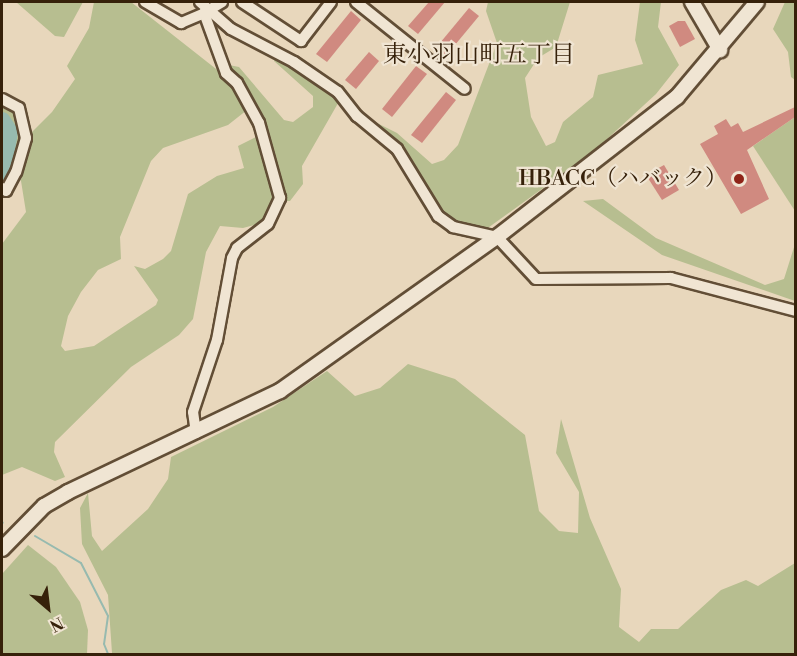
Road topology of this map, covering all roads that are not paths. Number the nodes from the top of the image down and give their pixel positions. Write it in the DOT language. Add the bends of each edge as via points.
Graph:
graph roads {
  1 [pos="145,2"];
  2 [pos="200,2"];
  3 [pos="222,2"];
  4 [pos="331,2"];
  5 [pos="356,2"];
  6 [pos="692,2"];
  7 [pos="757,2"];
  8 [pos="246,3"];
  9 [pos="206,12"];
  10 [pos="720,50"];
  11 [pos="465,89"];
  12 [pos="2,99"];
  13 [pos="2,188"];
  14 [pos="497,237"];
  15 [pos="795,311"];
  16 [pos="196,433"];
  17 [pos="2,549"];
  1 -- 9 [label="street" via="181,23"];
  2 -- 9 [label="street"];
  3 -- 9 [label="street"];
  4 -- 8 [label="street" via="301,41"];
  5 -- 11 [label="street"];
  6 -- 10 [label="street"];
  7 -- 10 [label="street"];
  9 -- 14 [label="street" via="338,92 357,116 397,149 438,216 453,228"];
  9 -- 16 [label="street" via="226,73 237,83 259,123 280,198 268,224 247,239 232,258 217,340 193,412"];
  10 -- 14 [label="street" via="657,115"];
  12 -- 13 [label="street" via="19,108 26,138 16,172 6,191"];
  14 -- 15 [label="street" via="536,279 671,278"];
  14 -- 16 [label="street" via="305,374"];
  16 -- 17 [label="street" via="44,506"];
}
